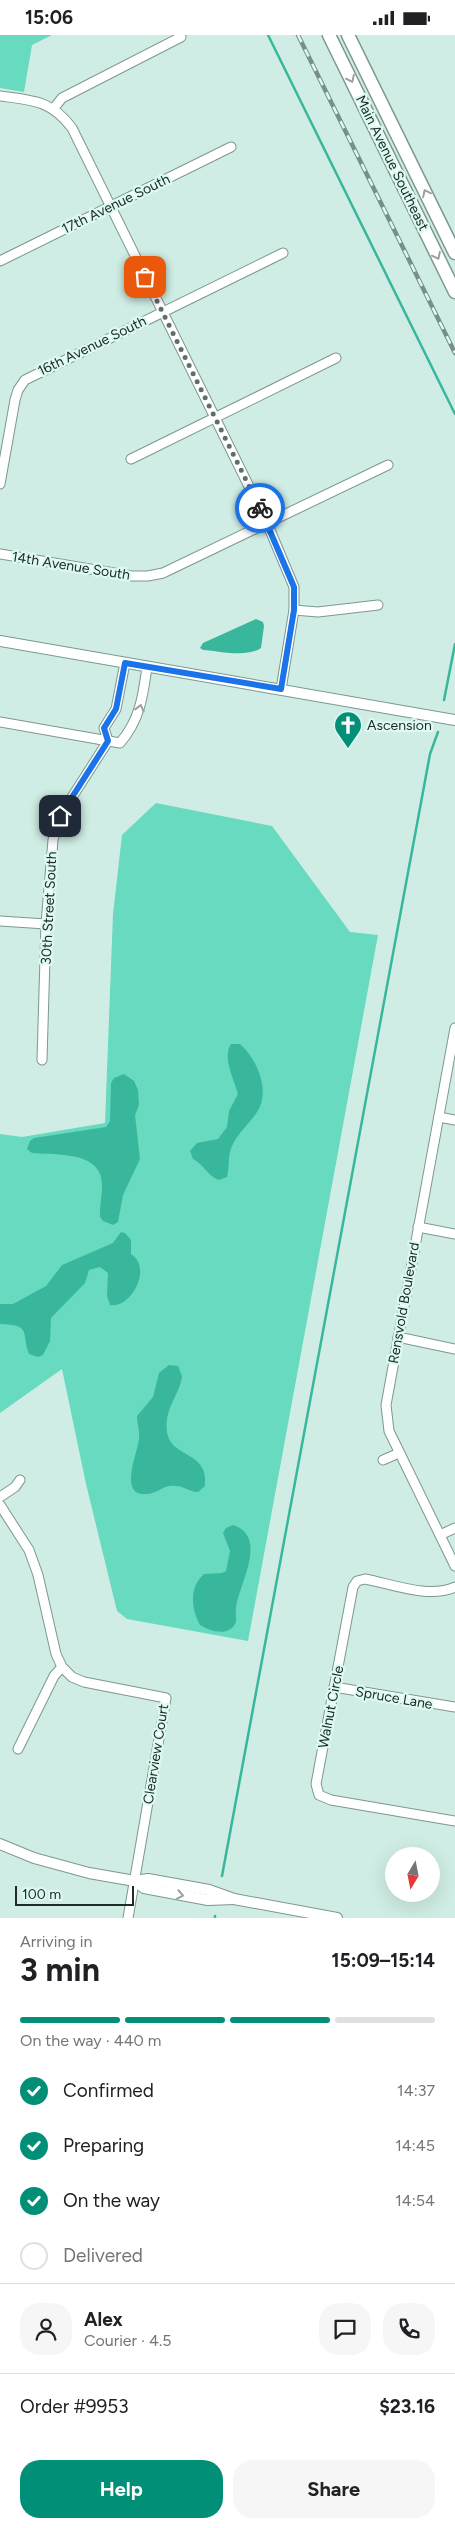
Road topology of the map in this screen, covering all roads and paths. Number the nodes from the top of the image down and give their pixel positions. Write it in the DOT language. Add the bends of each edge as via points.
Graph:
graph roads {
  1 [pos="180,35"];
  2 [pos="329,35"];
  3 [pos="348,35"];
  4 [pos="0,96"];
  5 [pos="54,108"];
  6 [pos="232,147"];
  7 [pos="110,207"];
  8 [pos="283,253"];
  9 [pos="455,253"];
  10 [pos="0,261"];
  11 [pos="455,292"];
  12 [pos="162,311"];
  13 [pos="336,359"];
  14 [pos="215,418"];
  15 [pos="131,459"];
  16 [pos="388,465"];
  17 [pos="0,484"];
  18 [pos="267,523"];
  19 [pos="0,554"];
  20 [pos="378,605"];
  21 [pos="294,610"];
  22 [pos="0,641"];
  23 [pos="125,663"];
  24 [pos="147,667"];
  25 [pos="281,689"];
  26 [pos="455,720"];
  27 [pos="0,722"];
  28 [pos="108,741"];
  29 [pos="0,921"];
  30 [pos="46,924"];
  31 [pos="455,1028"];
  32 [pos="42,1060"];
  33 [pos="439,1117"];
  34 [pos="455,1120"];
  35 [pos="418,1227"];
  36 [pos="455,1234"];
  37 [pos="398,1337"];
  38 [pos="455,1349"];
  39 [pos="399,1453"];
  40 [pos="383,1460"];
  41 [pos="20,1480"];
  42 [pos="0,1497"];
  43 [pos="0,1505"];
  44 [pos="455,1528"];
  45 [pos="440,1535"];
  46 [pos="455,1566"];
  47 [pos="455,1587"];
  48 [pos="62,1667"];
  49 [pos="334,1687"];
  50 [pos="455,1707"];
  51 [pos="18,1749"];
  52 [pos="455,1821"];
  53 [pos="0,1844"];
  54 [pos="135,1881"];
  55 [pos="128,1918"];
  56 [pos="337,1918"];
  1 -- 5 [label="street" via="62,98"];
  2 -- 11 [label="main road, Main Avenue Southeast, one-way"];
  9 -- 3 [label="main road, Main Avenue Southeast, one-way"];
  4 -- 5 [label="street" via="37,101"];
  5 -- 7 [label="street" via="72,128"];
  6 -- 7 [label="street, 17th Avenue South"];
  7 -- 10 [label="street, 17th Avenue South"];
  7 -- 12 [label="street"];
  8 -- 12 [label="street, 16th Avenue South"];
  12 -- 14 [label="street"];
  12 -- 17 [label="street, 16th Avenue South" via="25,380 15,400"];
  13 -- 14 [label="street"];
  14 -- 15 [label="street"];
  14 -- 18 [label="street"];
  16 -- 18 [label="street, 14th Avenue South"];
  18 -- 19 [label="street, 14th Avenue South" via="163,573 148,576"];
  18 -- 21 [label="street" via="292,579"];
  20 -- 21 [label="street" via="318,612"];
  21 -- 25 [label="street"];
  22 -- 23 [label="street"];
  23 -- 24 [label="street"];
  23 -- 28 [label="street, 30th Street South" via="116,709 104,728"];
  24 -- 25 [label="street"];
  28 -- 24 [label="street, one-way" via="120,743 139,715"];
  25 -- 26 [label="street"];
  27 -- 28 [label="street"];
  28 -- 30 [label="street, 30th Street South" via="60,816 53,840"];
  29 -- 30 [label="street"];
  30 -- 32 [label="street, 30th Street South"];
  31 -- 33 [label="street, Rensvold Boulevard"];
  33 -- 34 [label="street"];
  33 -- 35 [label="street, Rensvold Boulevard"];
  35 -- 36 [label="street"];
  35 -- 37 [label="street, Rensvold Boulevard"];
  37 -- 38 [label="street"];
  37 -- 39 [label="street, Rensvold Boulevard" via="386,1405 388,1431"];
  39 -- 40 [label="street"];
  39 -- 45 [label="street, Rensvold Boulevard"];
  41 -- 42 [label="street"];
  43 -- 48 [label="street" via="29,1550"];
  44 -- 45 [label="street"];
  45 -- 46 [label="street, Rensvold Boulevard"];
  47 -- 49 [label="street, Walnut Circle" via="430,1592 365,1579 357,1581 353,1587"];
  48 -- 51 [label="street" via="54,1676"];
  48 -- 54 [label="street, Clearview Court" via="72,1677 84,1682 166,1698"];
  49 -- 50 [label="street, Spruce Lane"];
  49 -- 52 [label="street, Walnut Circle" via="316,1784 319,1795 331,1800"];
  53 -- 54 [label="street" via="34,1858"];
  54 -- 55 [label="street, Clearview Court"];
  54 -- 56 [label="street" via="144,1888 208,1900 234,1899"];
}
